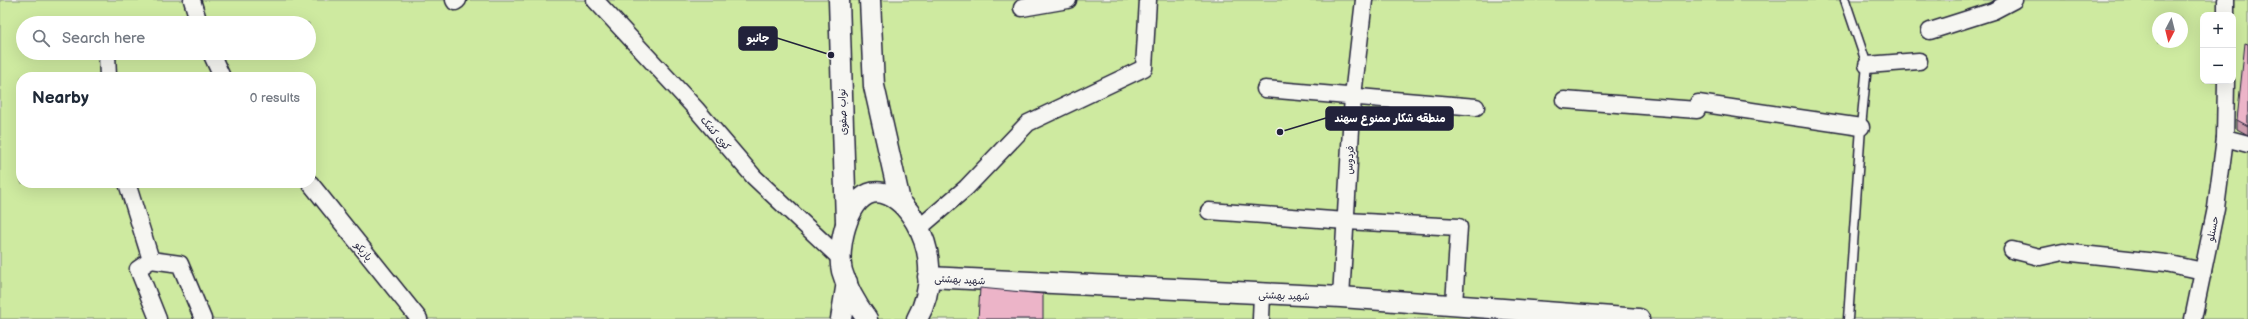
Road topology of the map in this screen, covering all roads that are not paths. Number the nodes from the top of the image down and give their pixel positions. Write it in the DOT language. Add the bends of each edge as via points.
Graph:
graph roads {
  1 [pos="192,0"];
  2 [pos="454,0"];
  3 [pos="458,0"];
  4 [pos="595,0"];
  5 [pos="839,0"];
  6 [pos="870,0"];
  7 [pos="1068,0"];
  8 [pos="1148,0"];
  9 [pos="1364,0"];
  10 [pos="1845,0"];
  11 [pos="2014,0"];
  12 [pos="2226,0"];
  13 [pos="1022,8"];
  14 [pos="2226,12"];
  15 [pos="197,16"];
  16 [pos="1930,31"];
  17 [pos="107,60"];
  18 [pos="214,60"];
  19 [pos="1919,61"];
  20 [pos="1867,65"];
  21 [pos="108,72"];
  22 [pos="220,72"];
  23 [pos="2226,84"];
  24 [pos="1265,89"];
  25 [pos="1353,96"];
  26 [pos="1564,100"];
  27 [pos="1476,107"];
  28 [pos="1860,127"];
  29 [pos="2225,138"];
  30 [pos="2248,144"];
  31 [pos="129,188"];
  32 [pos="314,188"];
  33 [pos="900,201"];
  34 [pos="1209,211"];
  35 [pos="1346,222"];
  36 [pos="846,225"];
  37 [pos="918,229"];
  38 [pos="2012,250"];
  39 [pos="151,260"];
  40 [pos="842,260"];
  41 [pos="2203,271"];
  42 [pos="928,277"];
  43 [pos="847,282"];
  44 [pos="1262,294"];
  45 [pos="1341,296"];
  46 [pos="1454,304"];
  47 [pos="158,319"];
  48 [pos="203,319"];
  49 [pos="418,319"];
  50 [pos="841,319"];
  51 [pos="867,319"];
  52 [pos="917,319"];
  53 [pos="1261,319"];
  54 [pos="1639,319"];
  55 [pos="1848,319"];
  56 [pos="2193,319"];
  1 -- 15 [label="street"];
  2 -- 3 [label="street"];
  4 -- 40 [label="street, کوی کشک" via="696,109 754,177"];
  5 -- 36 [label="street, نواب صفوی"];
  6 -- 33 [label="street" via="874,86"];
  7 -- 13 [label="street"];
  8 -- 37 [label="street" via="1144,68 1028,123 966,188"];
  9 -- 25 [label="street, فردوس"];
  10 -- 20 [label="lane"];
  11 -- 16 [label="street" via="1987,13"];
  12 -- 14 [label="street"];
  17 -- 21 [label="street"];
  18 -- 22 [label="street"];
  19 -- 20 [label="street"];
  20 -- 28 [label="lane"];
  23 -- 29 [label="street, حسنلو"];
  24 -- 25 [label="street"];
  25 -- 27 [label="street"];
  25 -- 35 [label="street, فردوس"];
  26 -- 28 [label="street" via="1697,110 1698,103"];
  28 -- 55 [label="lane"];
  29 -- 30 [label="street"];
  29 -- 41 [label="street, حسنلو" via="2216,208"];
  31 -- 39 [label="street"];
  32 -- 49 [label="street, پازیکو"];
  33 -- 36 [label="street" via="882,193 868,194 855,205"];
  33 -- 37 [label="street"];
  34 -- 35 [label="street"];
  35 -- 45 [label="street, فردوس"];
  35 -- 46 [label="street" via="1459,227"];
  36 -- 40 [label="street" via="841,246"];
  37 -- 42 [label="street" via="925,244"];
  38 -- 41 [label="street" via="2040,257 2062,252 2166,263"];
  39 -- 47 [label="street" via="138,270"];
  39 -- 48 [label="street" via="180,264"];
  40 -- 43 [label="street" via="842,270"];
  41 -- 56 [label="street, حسنلو"];
  42 -- 44 [label="street, شهید بهشتی"];
  42 -- 52 [label="street" via="922,309"];
  43 -- 50 [label="street"];
  43 -- 51 [label="street" via="854,300"];
  44 -- 45 [label="street, شهید بهشتی"];
  44 -- 53 [label="street"];
  45 -- 46 [label="street, شهید بهشتی"];
  46 -- 54 [label="street, شهید بهشتی"];
}
